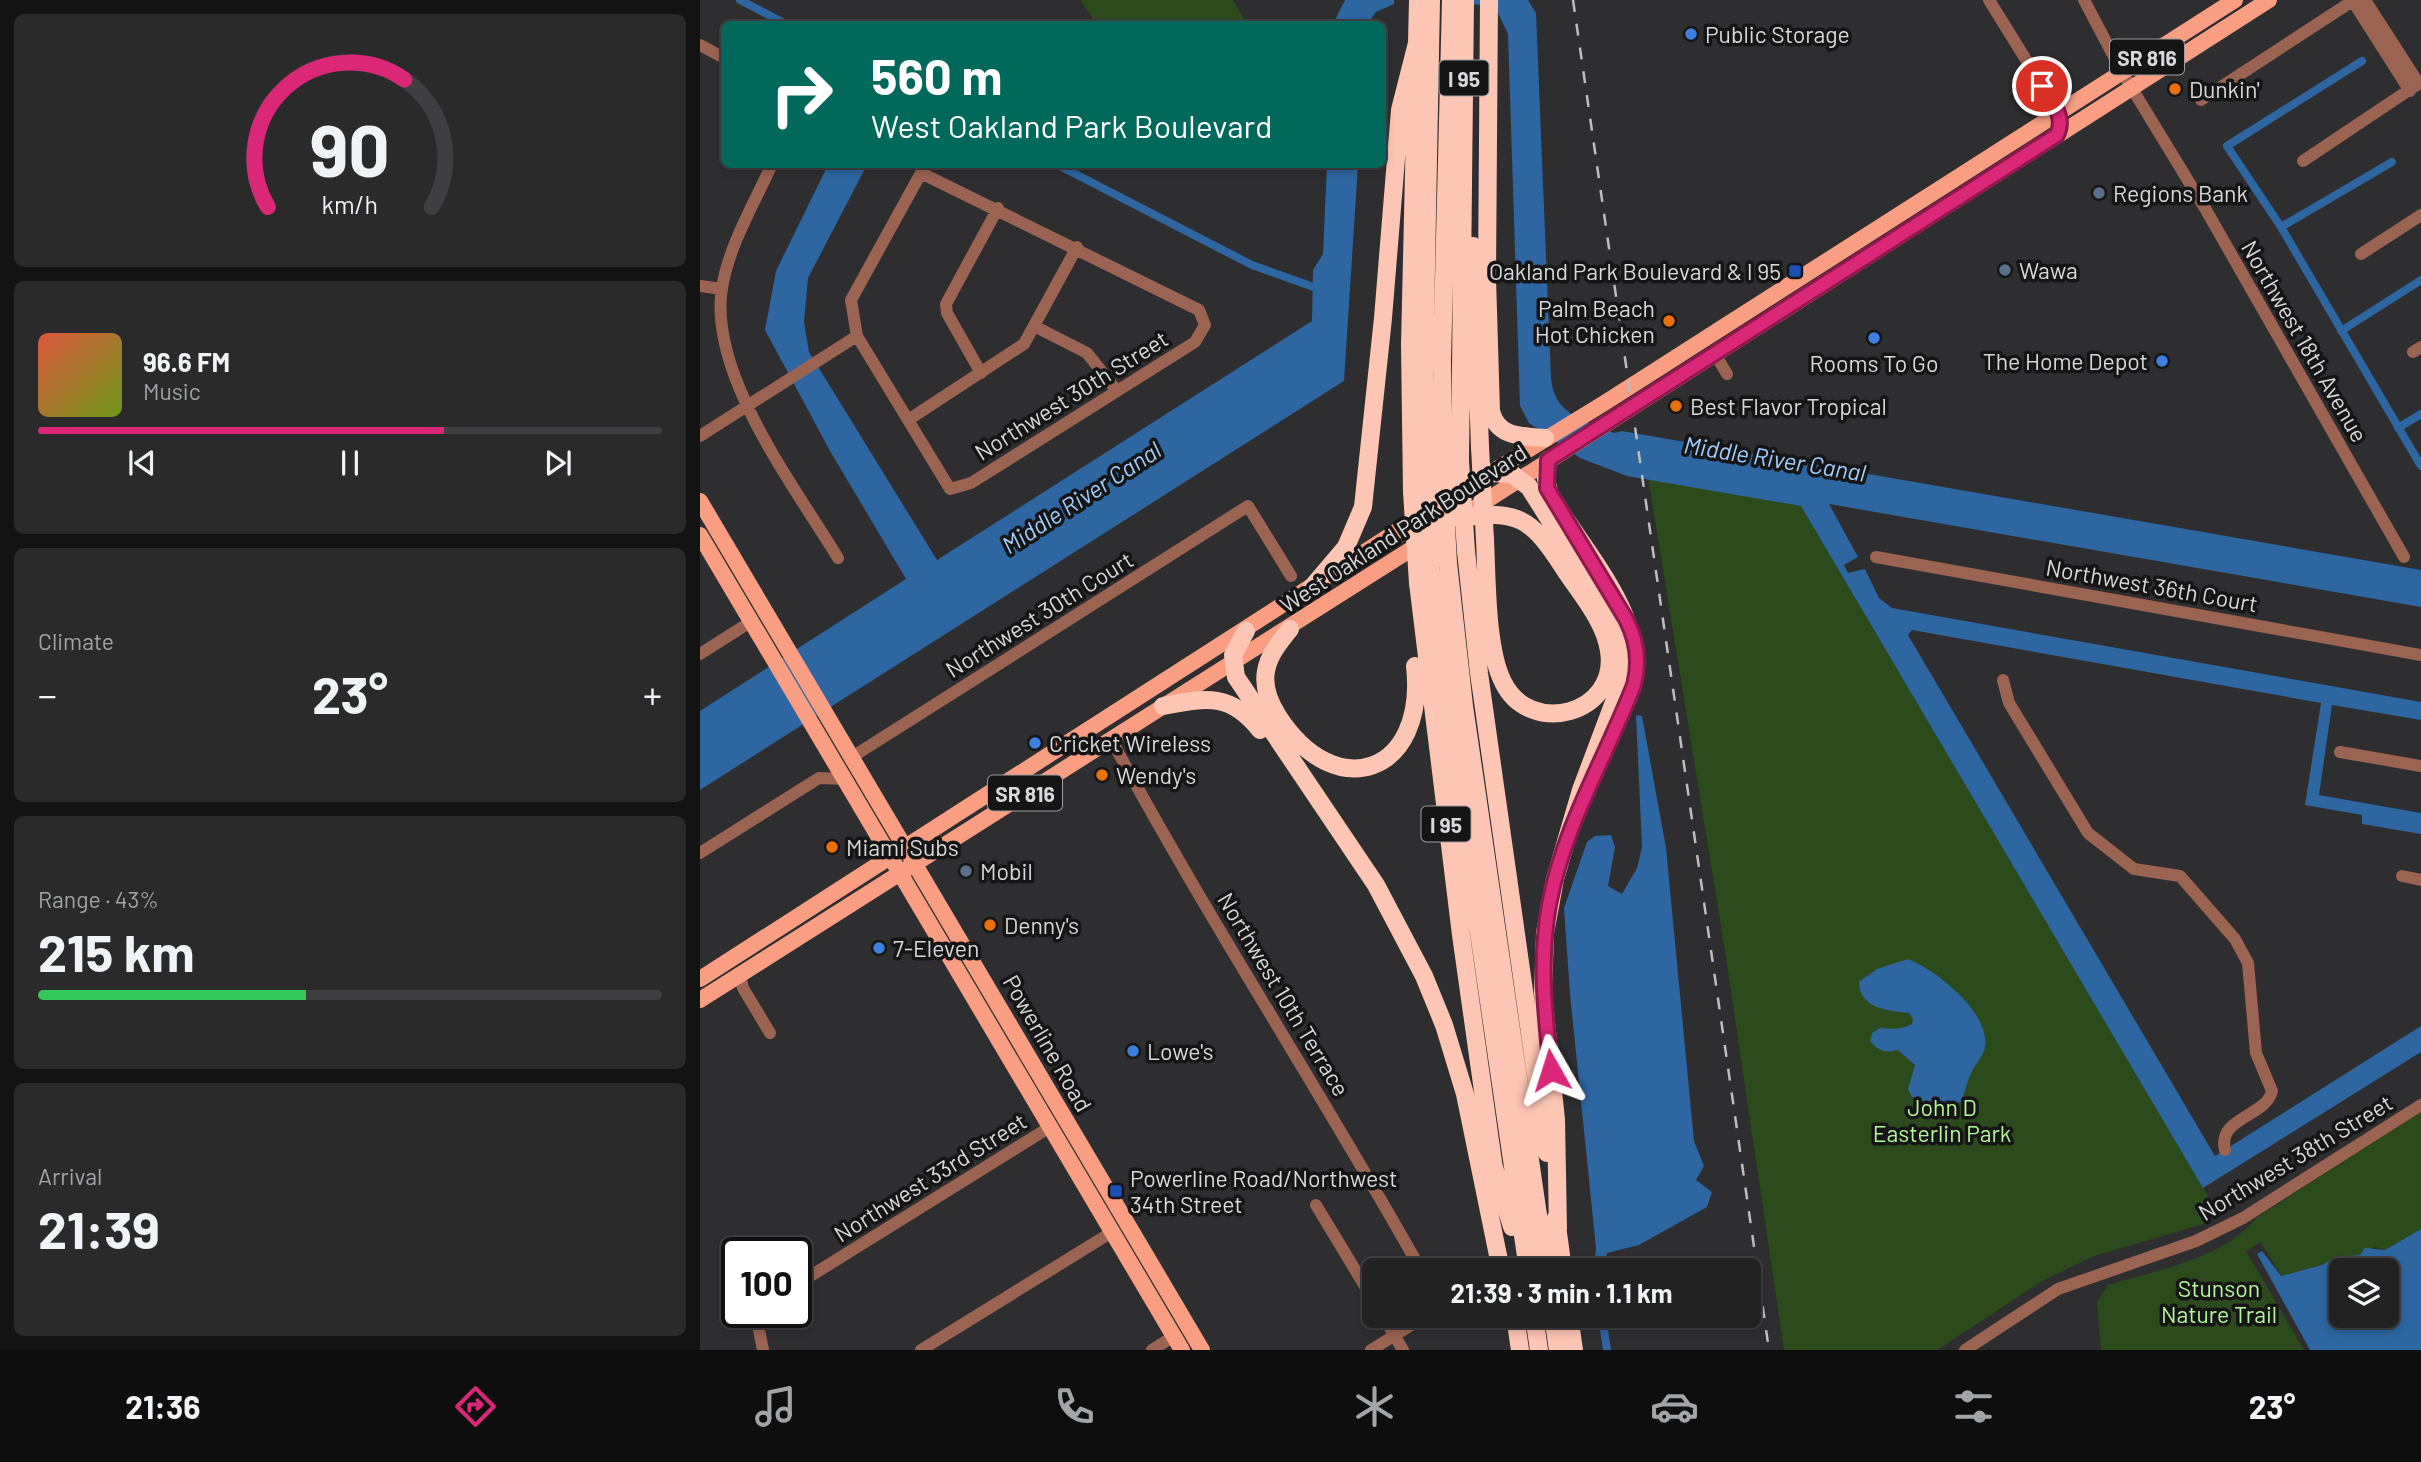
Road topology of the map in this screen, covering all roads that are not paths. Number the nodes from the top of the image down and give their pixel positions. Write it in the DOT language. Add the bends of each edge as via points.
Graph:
graph roads {
  1 [pos="1418,0"];
  2 [pos="1431,0"];
  3 [pos="1451,0"];
  4 [pos="1465,0"];
  5 [pos="1989,0"];
  6 [pos="2084,0"];
  7 [pos="2235,0"];
  8 [pos="2269,0"];
  9 [pos="2353,0"];
  10 [pos="2365,0"];
  11 [pos="1489,5"];
  12 [pos="1417,43"];
  13 [pos="700,45"];
  14 [pos="721,56"];
  15 [pos="2122,72"];
  16 [pos="2417,86"];
  17 [pos="2133,87"];
  18 [pos="2201,100"];
  19 [pos="2059,113"];
  20 [pos="2057,135"];
  21 [pos="1463,156"];
  22 [pos="2303,161"];
  23 [pos="770,168"];
  24 [pos="998,208"];
  25 [pos="1909,208"];
  26 [pos="2421,215"];
  27 [pos="1904,233"];
  28 [pos="1077,247"];
  29 [pos="1838,254"];
  30 [pos="2361,254"];
  31 [pos="1830,280"];
  32 [pos="700,286"];
  33 [pos="722,289"];
  34 [pos="1036,327"];
  35 [pos="1723,328"];
  36 [pos="857,336"];
  37 [pos="1684,352"];
  38 [pos="1715,354"];
  39 [pos="981,373"];
  40 [pos="1727,374"];
  41 [pos="1117,391"];
  42 [pos="747,406"];
  43 [pos="908,420"];
  44 [pos="700,436"];
  45 [pos="1545,438"];
  46 [pos="1552,458"];
  47 [pos="1489,473"];
  48 [pos="1520,478"];
  49 [pos="1419,488"];
  50 [pos="700,501"];
  51 [pos="1459,518"];
  52 [pos="701,540"];
  53 [pos="1876,557"];
  54 [pos="2404,557"];
  55 [pos="838,558"];
  56 [pos="1291,576"];
  57 [pos="1424,578"];
  58 [pos="1312,587"];
  59 [pos="752,621"];
  60 [pos="1290,629"];
  61 [pos="1246,631"];
  62 [pos="787,647"];
  63 [pos="700,654"];
  64 [pos="2421,655"];
  65 [pos="1232,665"];
  66 [pos="2003,680"];
  67 [pos="1163,706"];
  68 [pos="1122,710"];
  69 [pos="1111,739"];
  70 [pos="829,748"];
  71 [pos="2340,752"];
  72 [pos="852,757"];
  73 [pos="2421,766"];
  74 [pos="845,779"];
  75 [pos="1310,791"];
  76 [pos="906,848"];
  77 [pos="1564,850"];
  78 [pos="700,853"];
  79 [pos="891,858"];
  80 [pos="915,863"];
  81 [pos="900,873"];
  82 [pos="2402,876"];
  83 [pos="2421,880"];
  84 [pos="1515,928"];
  85 [pos="745,951"];
  86 [pos="700,979"];
  87 [pos="734,979"];
  88 [pos="700,1000"];
  89 [pos="773,1030"];
  90 [pos="1514,1046"];
  91 [pos="1003,1047"];
  92 [pos="1027,1053"];
  93 [pos="1013,1064"];
  94 [pos="1046,1086"];
  95 [pos="2421,1105"];
  96 [pos="1050,1127"];
  97 [pos="2228,1144"];
  98 [pos="1493,1163"];
  99 [pos="1316,1205"];
  100 [pos="1097,1206"];
  101 [pos="1126,1221"];
  102 [pos="1558,1229"];
  103 [pos="1112,1232"];
  104 [pos="1143,1250"];
  105 [pos="1414,1258"];
  106 [pos="1499,1258"];
  107 [pos="1506,1258"];
  108 [pos="1522,1258"];
  109 [pos="1524,1258"];
  110 [pos="1544,1258"];
  111 [pos="1562,1258"];
  112 [pos="812,1275"];
  113 [pos="1362,1281"];
  114 [pos="759,1328"];
  115 [pos="1390,1328"];
  116 [pos="1406,1328"];
  117 [pos="1517,1328"];
  118 [pos="1536,1328"];
  119 [pos="1555,1328"];
  120 [pos="1571,1328"];
  121 [pos="1394,1335"];
  122 [pos="1178,1343"];
  123 [pos="763,1350"];
  124 [pos="921,1350"];
  125 [pos="1152,1350"];
  126 [pos="1202,1350"];
  127 [pos="1371,1350"];
  128 [pos="1403,1350"];
  129 [pos="1520,1350"];
  130 [pos="1539,1350"];
  131 [pos="1558,1350"];
  132 [pos="1574,1350"];
  133 [pos="1965,1350"];
  1 -- 12 [label="highway, I 95"];
  2 -- 49 [label="highway"];
  3 -- 90 [label="highway, bridge" via="1442,389 1448,563 1464,706"];
  4 -- 21 [label="highway, I 95"];
  5 -- 19 [label="street"];
  6 -- 15 [label="street, Northwest 18th Avenue"];
  7 -- 15 [label="main road, West Oakland Park Boulevard / SR 816"];
  8 -- 17 [label="main road, West Oakland Park Boulevard / SR 816"];
  9 -- 16 [label="street"];
  9 -- 18 [label="street"];
  10 -- 16 [label="street"];
  11 -- 45 [label="highway" via="1491,411 1504,432"];
  12 -- 49 [label="highway, I 95" via="1410,345"];
  12 -- 58 [label="highway" via="1400,110 1363,507 1346,547"];
  13 -- 14 [label="street"];
  15 -- 17 [label="street, Northwest 18th Avenue"];
  15 -- 19 [label="main road, West Oakland Park Boulevard / SR 816"];
  16 -- 22 [label="street"];
  17 -- 20 [label="main road, West Oakland Park Boulevard / SR 816"];
  17 -- 54 [label="street, Northwest 18th Avenue"];
  19 -- 20 [label="main road"];
  19 -- 25 [label="main road, West Oakland Park Boulevard / SR 816"];
  20 -- 27 [label="main road, West Oakland Park Boulevard / SR 816"];
  21 -- 51 [label="highway, bridge" via="1472,226 1480,447 1485,540 1499,674 1522,705 1544,714 1564,714 1584,706 1607,678 1609,648 1548,543 1532,526 1512,515 1490,513"];
  21 -- 84 [label="highway, I 95, bridge" via="1460,461 1466,551"];
  23 -- 33 [label="street" via="738,237"];
  24 -- 28 [label="street"];
  24 -- 36 [label="street" via="920,173 851,300"];
  24 -- 39 [label="street" via="946,304"];
  25 -- 27 [label="main road"];
  25 -- 29 [label="main road, West Oakland Park Boulevard / SR 816"];
  26 -- 30 [label="street"];
  27 -- 31 [label="main road, West Oakland Park Boulevard / SR 816"];
  28 -- 34 [label="street"];
  28 -- 41 [label="street, Northwest 30th Street" via="1199,310 1205,325 1195,342"];
  29 -- 31 [label="main road" via="1839,263"];
  29 -- 35 [label="main road, West Oakland Park Boulevard / SR 816"];
  31 -- 38 [label="main road, West Oakland Park Boulevard / SR 816"];
  32 -- 33 [label="street"];
  33 -- 42 [label="street" via="724,341 732,375"];
  34 -- 39 [label="street" via="1024,344"];
  34 -- 41 [label="street" via="1087,353"];
  35 -- 37 [label="main road, West Oakland Park Boulevard / SR 816"];
  35 -- 38 [label="main road" via="1715,338"];
  36 -- 42 [label="street"];
  36 -- 43 [label="street"];
  37 -- 38 [label="main road" via="1700,348"];
  37 -- 45 [label="main road, West Oakland Park Boulevard / SR 816"];
  38 -- 40 [label="street"];
  38 -- 46 [label="main road, West Oakland Park Boulevard / SR 816"];
  39 -- 43 [label="street"];
  41 -- 43 [label="street, Northwest 30th Street" via="971,483 950,489"];
  42 -- 44 [label="street"];
  42 -- 55 [label="street"];
  45 -- 47 [label="main road, West Oakland Park Boulevard / SR 816"];
  46 -- 48 [label="main road, West Oakland Park Boulevard / SR 816"];
  46 -- 77 [label="highway" via="1547,488 1626,619 1637,665 1631,693"];
  47 -- 48 [label="highway"];
  47 -- 58 [label="main road, West Oakland Park Boulevard / SR 816"];
  48 -- 51 [label="main road, West Oakland Park Boulevard / SR 816"];
  48 -- 77 [label="highway" via="1611,616 1625,657 1623,678"];
  49 -- 57 [label="highway, I 95, bridge"];
  50 -- 62 [label="main road, Powerline Road"];
  51 -- 60 [label="main road, West Oakland Park Boulevard / SR 816"];
  52 -- 59 [label="main road, Powerline Road"];
  53 -- 64 [label="street, Northwest 36th Court"];
  56 -- 72 [label="street, Northwest 30th Court" via="1248,506"];
  57 -- 60 [label="highway" via="1414,654 1417,688 1413,719 1398,749 1377,764 1351,768 1324,760 1297,740 1276,713 1266,691 1266,672 1273,651"];
  57 -- 98 [label="highway, I 95" via="1462,946"];
  57 -- 109 [label="highway"];
  58 -- 61 [label="main road, West Oakland Park Boulevard / SR 816"];
  59 -- 62 [label="main road"];
  59 -- 63 [label="street"];
  59 -- 70 [label="main road, Powerline Road"];
  60 -- 65 [label="main road, West Oakland Park Boulevard / SR 816"];
  61 -- 65 [label="highway"];
  61 -- 68 [label="main road, West Oakland Park Boulevard / SR 816"];
  62 -- 72 [label="main road, Powerline Road"];
  65 -- 67 [label="main road, West Oakland Park Boulevard / SR 816"];
  65 -- 75 [label="highway" via="1239,683"];
  66 -- 97 [label="street" via="2009,703 2088,833 2134,869 2173,873 2186,881 2242,950 2251,982 2256,1053 2272,1091 2268,1101 2234,1124"];
  67 -- 69 [label="main road, West Oakland Park Boulevard / SR 816"];
  67 -- 75 [label="highway" via="1203,699 1233,705"];
  68 -- 69 [label="main road"];
  68 -- 76 [label="main road, West Oakland Park Boulevard / SR 816"];
  69 -- 80 [label="main road, West Oakland Park Boulevard / SR 816"];
  69 -- 105 [label="street, Northwest 10th Terrace"];
  70 -- 72 [label="main road"];
  70 -- 74 [label="main road, Powerline Road"];
  71 -- 73 [label="street"];
  72 -- 76 [label="main road, Powerline Road"];
  74 -- 78 [label="street" via="818,778"];
  74 -- 79 [label="main road, Powerline Road"];
  75 -- 106 [label="highway" via="1383,897 1438,1009 1473,1123"];
  76 -- 79 [label="main road, West Oakland Park Boulevard / SR 816"];
  76 -- 80 [label="main road, Powerline Road"];
  77 -- 102 [label="highway" via="1549,905 1543,964 1556,1120"];
  79 -- 81 [label="main road, Powerline Road"];
  79 -- 85 [label="main road, West Oakland Park Boulevard / SR 816"];
  80 -- 81 [label="main road, West Oakland Park Boulevard / SR 816"];
  80 -- 92 [label="main road, Powerline Road"];
  81 -- 87 [label="main road, West Oakland Park Boulevard / SR 816"];
  81 -- 91 [label="main road, Powerline Road"];
  82 -- 83 [label="street"];
  84 -- 90 [label="highway"];
  84 -- 102 [label="highway, I 95"];
  85 -- 86 [label="main road, West Oakland Park Boulevard / SR 816"];
  85 -- 87 [label="main road"];
  87 -- 88 [label="main road, West Oakland Park Boulevard / SR 816"];
  87 -- 89 [label="street" via="750,984"];
  90 -- 110 [label="highway"];
  91 -- 92 [label="main road"];
  91 -- 93 [label="main road, Powerline Road"];
  92 -- 94 [label="main road, Powerline Road"];
  93 -- 94 [label="main road"];
  93 -- 96 [label="main road, Powerline Road"];
  94 -- 101 [label="main road, Powerline Road"];
  95 -- 133 [label="street, Northwest 38th Street" via="2242,1219 2196,1241 2058,1289"];
  96 -- 100 [label="main road, Powerline Road"];
  96 -- 112 [label="street, Northwest 33rd Street"];
  98 -- 107 [label="highway, I 95"];
  98 -- 108 [label="highway"];
  99 -- 113 [label="street"];
  100 -- 101 [label="main road" via="1113,1219"];
  100 -- 103 [label="main road, Powerline Road"];
  101 -- 104 [label="main road, Powerline Road"];
  102 -- 111 [label="highway, I 95"];
  103 -- 104 [label="main road" via="1126,1236"];
  103 -- 122 [label="main road, Powerline Road"];
  103 -- 124 [label="street"];
  104 -- 126 [label="main road, Powerline Road"];
  114 -- 123 [label="street"];
  115 -- 121 [label="street"];
  116 -- 121 [label="street"];
  117 -- 129 [label="highway"];
  118 -- 130 [label="highway"];
  119 -- 131 [label="highway"];
  120 -- 132 [label="highway"];
  121 -- 127 [label="street"];
  121 -- 128 [label="street"];
  122 -- 125 [label="street"];
}
